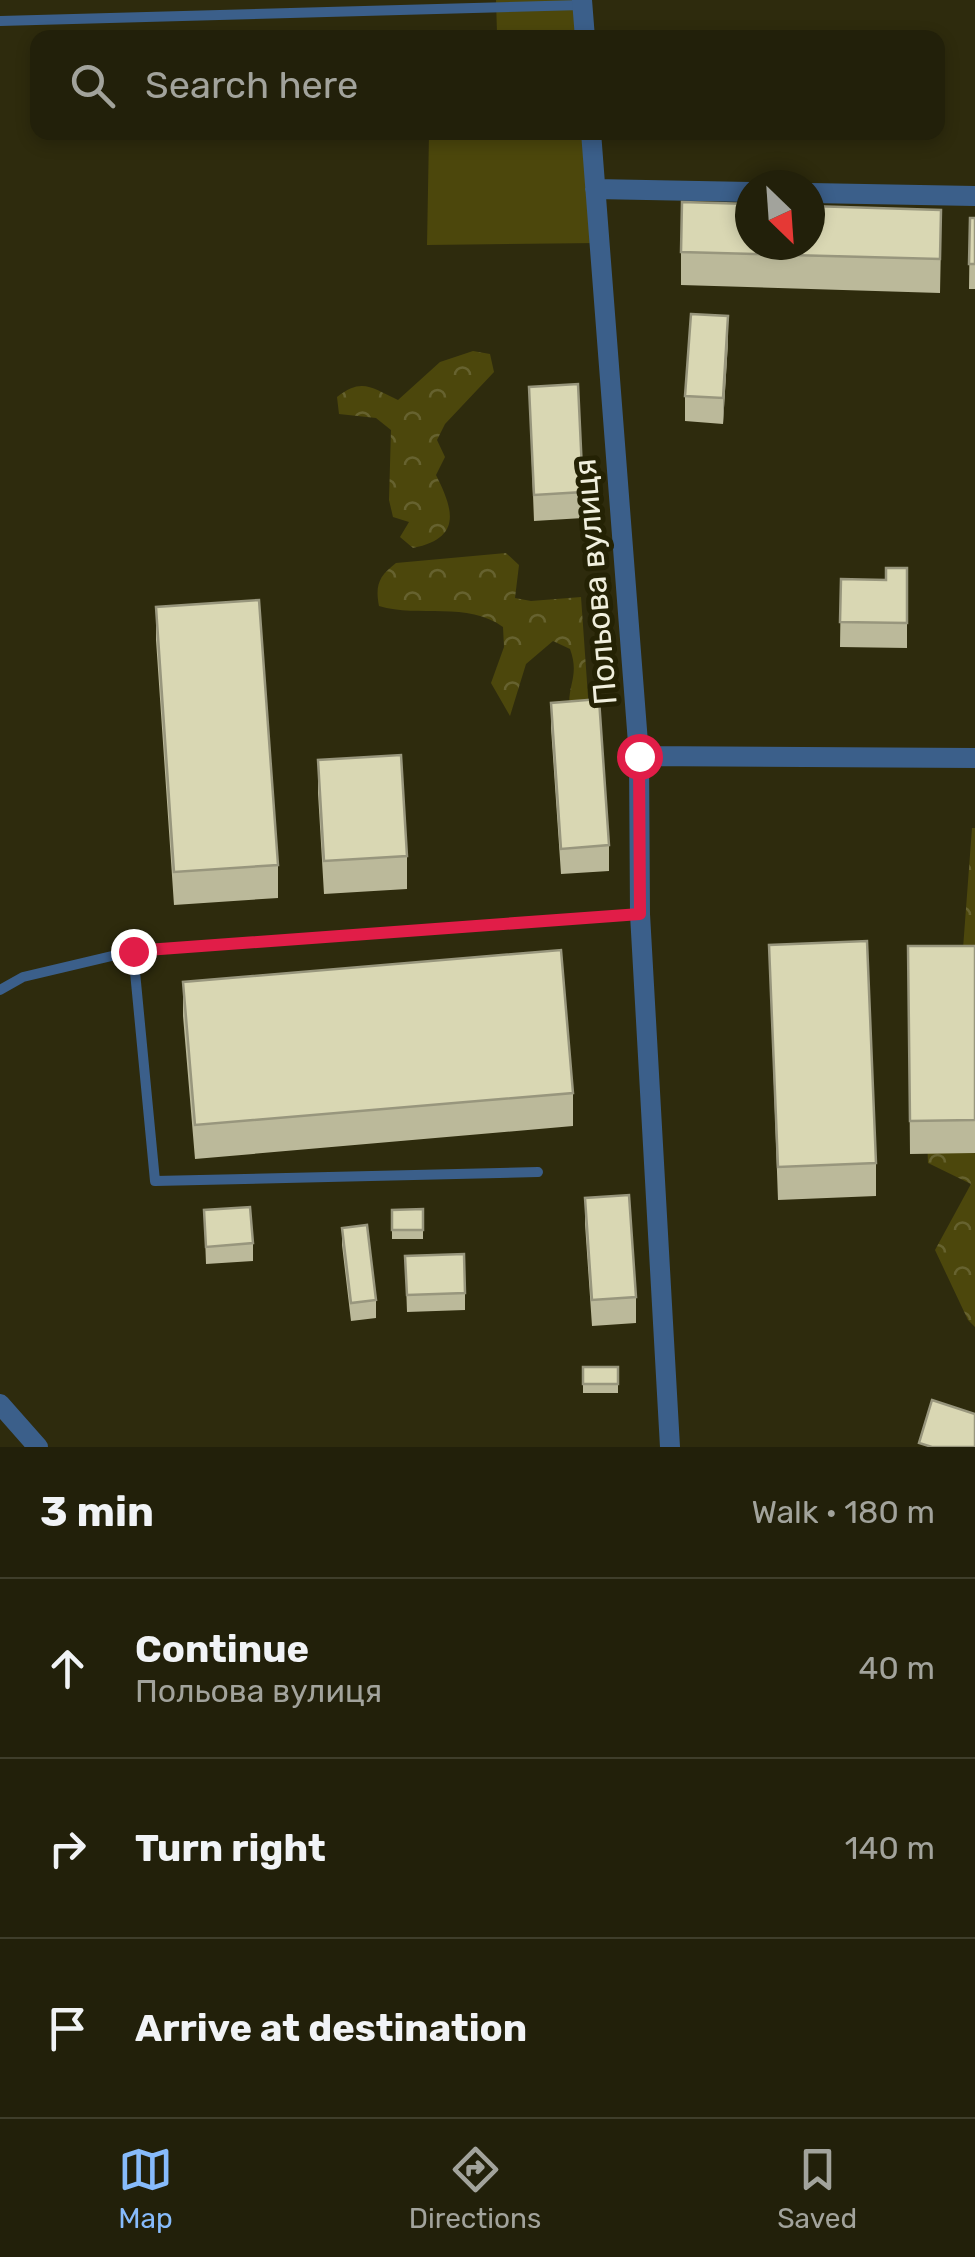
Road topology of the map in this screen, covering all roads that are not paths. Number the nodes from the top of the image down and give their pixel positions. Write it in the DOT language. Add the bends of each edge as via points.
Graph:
graph roads {
  1 [pos="582,3"];
  2 [pos="0,21"];
  3 [pos="584,30"];
  4 [pos="592,140"];
  5 [pos="595,189"];
  6 [pos="735,192"];
  7 [pos="825,193"];
  8 [pos="975,196"];
  9 [pos="639,756"];
  10 [pos="975,758"];
  11 [pos="640,914"];
  12 [pos="133,951"];
  13 [pos="0,990"];
  14 [pos="538,1172"];
  15 [pos="0,1404"];
  16 [pos="38,1447"];
  17 [pos="670,1447"];
  1 -- 2 [label="lane"];
  1 -- 3 [label="street"];
  4 -- 5 [label="street, Польова вулиця"];
  5 -- 6 [label="street"];
  5 -- 9 [label="street, Польова вулиця"];
  7 -- 8 [label="street"];
  9 -- 10 [label="street"];
  9 -- 11 [label="street, Польова вулиця"];
  11 -- 12 [label="lane"];
  11 -- 17 [label="street, Польова вулиця"];
  12 -- 13 [label="lane" via="22,977"];
  12 -- 14 [label="lane" via="155,1181"];
  15 -- 16 [label="street"];
}
